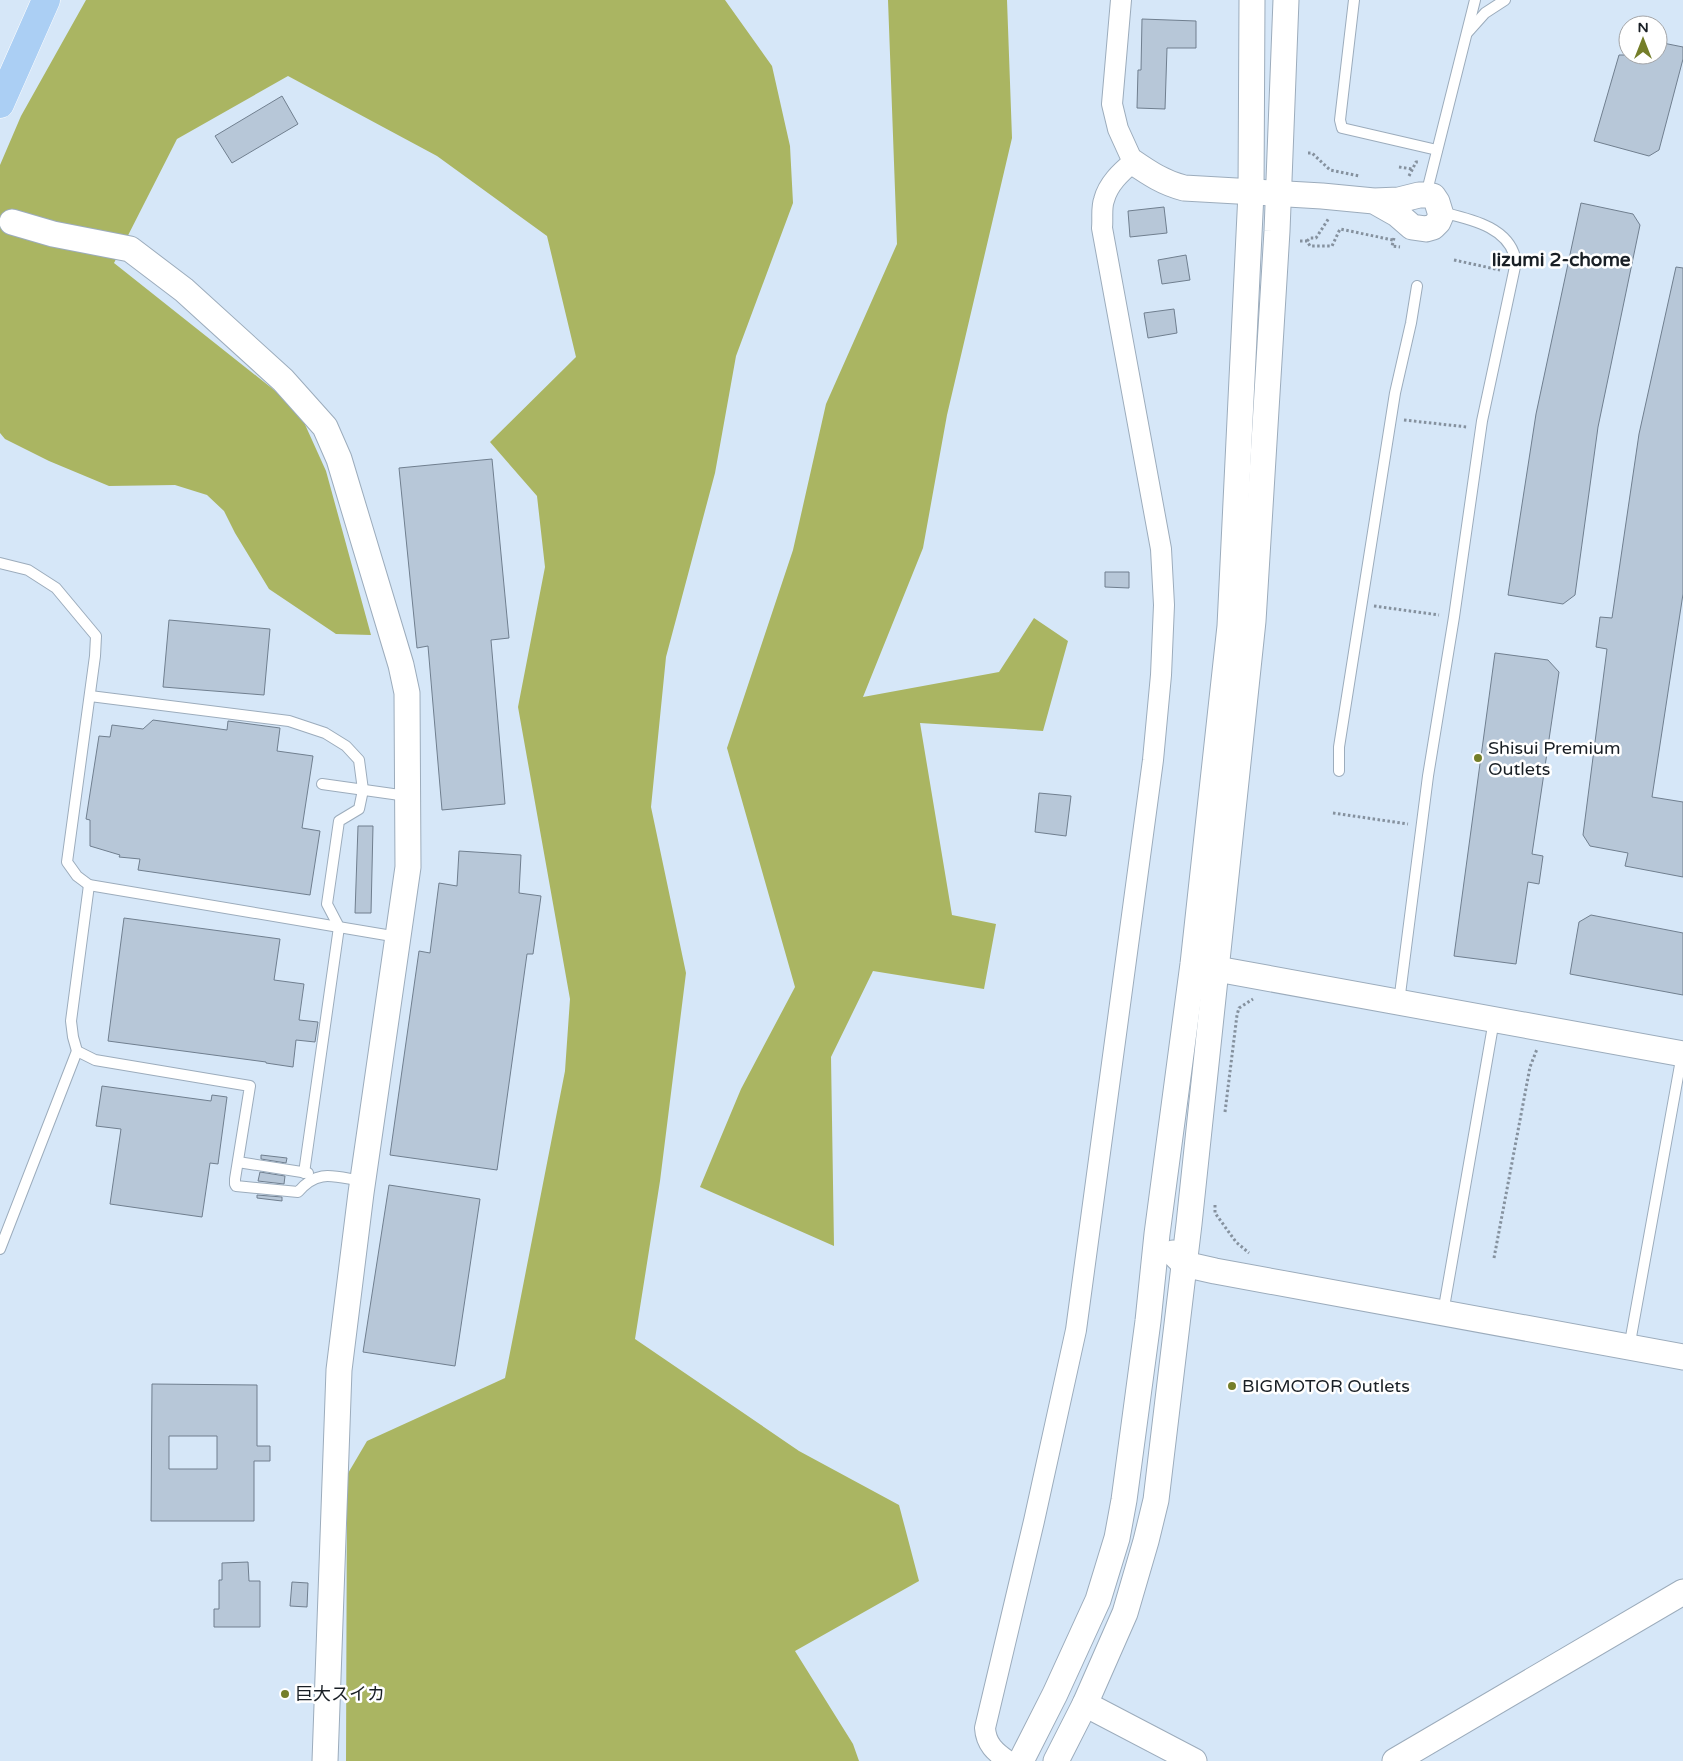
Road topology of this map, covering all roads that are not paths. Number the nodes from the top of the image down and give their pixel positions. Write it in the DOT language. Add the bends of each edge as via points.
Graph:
graph roads {
  1 [pos="46,0"];
  2 [pos="1121,0"];
  3 [pos="1252,0"];
  4 [pos="1286,0"];
  5 [pos="1354,0"];
  6 [pos="1475,0"];
  7 [pos="1505,0"];
  8 [pos="1467,33"];
  9 [pos="0,104"];
  10 [pos="1437,150"];
  11 [pos="1133,162"];
  12 [pos="1251,193"];
  13 [pos="1277,194"];
  14 [pos="1374,201"];
  15 [pos="1433,203"];
  16 [pos="6,219"];
  17 [pos="1417,286"];
  18 [pos="0,563"];
  19 [pos="90,696"];
  20 [pos="1339,772"];
  21 [pos="322,784"];
  22 [pos="363,790"];
  23 [pos="408,796"];
  24 [pos="89,885"];
  25 [pos="339,927"];
  26 [pos="398,937"];
  27 [pos="1216,969"];
  28 [pos="1399,1002"];
  29 [pos="1494,1019"];
  30 [pos="78,1051"];
  31 [pos="1682,1054"];
  32 [pos="238,1162"];
  33 [pos="304,1173"];
  34 [pos="322,1176"];
  35 [pos="363,1181"];
  36 [pos="1157,1234"];
  37 [pos="0,1249"];
  38 [pos="1184,1264"];
  39 [pos="1443,1312"];
  40 [pos="1148,1321"];
  41 [pos="1629,1348"];
  42 [pos="1683,1357"];
  43 [pos="1683,1592"];
  44 [pos="1085,1704"];
  45 [pos="325,1761"];
  46 [pos="1008,1761"];
  47 [pos="1021,1761"];
  48 [pos="1056,1761"];
  49 [pos="1194,1761"];
  50 [pos="1395,1761"];
  1 -- 9 [label="highway"];
  2 -- 11 [label="street" via="1112,104 1118,128"];
  3 -- 12 [label="street"];
  4 -- 13 [label="street"];
  5 -- 10 [label="lane" via="1340,120 1342,128"];
  6 -- 8 [label="lane"];
  7 -- 8 [label="lane" via="1485,13"];
  8 -- 10 [label="lane"];
  10 -- 15 [label="lane"];
  11 -- 12 [label="street" via="1151,175 1184,188"];
  11 -- 46 [label="street" via="1109,188 1103,201 1102,228 1161,548 1164,605 1161,675 1154,760 1076,1330 985,1728 990,1746"];
  12 -- 13 [label="street"];
  12 -- 36 [label="street" via="1230,626 1193,964"];
  13 -- 14 [label="street"];
  13 -- 27 [label="street" via="1253,621"];
  14 -- 15 [label="street" via="1399,200 1419,194"];
  14 -- 15 [label="street" via="1412,227 1419,228 1433,227 1438,222"];
  15 -- 28 [label="lane" via="1498,232 1511,246 1516,262 1482,421 1428,776"];
  16 -- 23 [label="street" via="53,234 130,249 184,290 276,374 325,427 338,459 401,665 407,693"];
  17 -- 20 [label="lane" via="1391,418 1361,604 1339,747"];
  18 -- 19 [label="lane" via="28,570 56,588 96,636"];
  19 -- 22 [label="lane" via="289,721 324,733 346,746 358,760"];
  19 -- 24 [label="lane" via="68,862 77,876"];
  21 -- 22 [label="lane"];
  22 -- 23 [label="lane"];
  22 -- 25 [label="lane" via="358,809 339,821 327,904"];
  23 -- 26 [label="street" via="408,867"];
  24 -- 25 [label="lane"];
  24 -- 30 [label="lane" via="71,1021"];
  25 -- 26 [label="lane"];
  25 -- 33 [label="lane"];
  26 -- 35 [label="street"];
  27 -- 28 [label="street"];
  27 -- 38 [label="street"];
  28 -- 29 [label="street"];
  29 -- 31 [label="street"];
  29 -- 39 [label="lane"];
  30 -- 32 [label="lane" via="95,1060 250,1086"];
  30 -- 37 [label="lane"];
  31 -- 41 [label="lane"];
  32 -- 33 [label="lane"];
  32 -- 34 [label="lane" via="236,1186 298,1192 307,1182"];
  33 -- 34 [label="lane"];
  34 -- 35 [label="lane"];
  35 -- 45 [label="street" via="339,1370"];
  36 -- 38 [label="street"];
  36 -- 40 [label="street"];
  38 -- 39 [label="street"];
  38 -- 40 [label="street" via="1164,1285"];
  38 -- 44 [label="street" via="1156,1500 1125,1613"];
  39 -- 41 [label="street"];
  40 -- 47 [label="street" via="1116,1538 1098,1600"];
  41 -- 42 [label="street"];
  43 -- 50 [label="street"];
  44 -- 48 [label="street"];
  44 -- 49 [label="street"];
}
